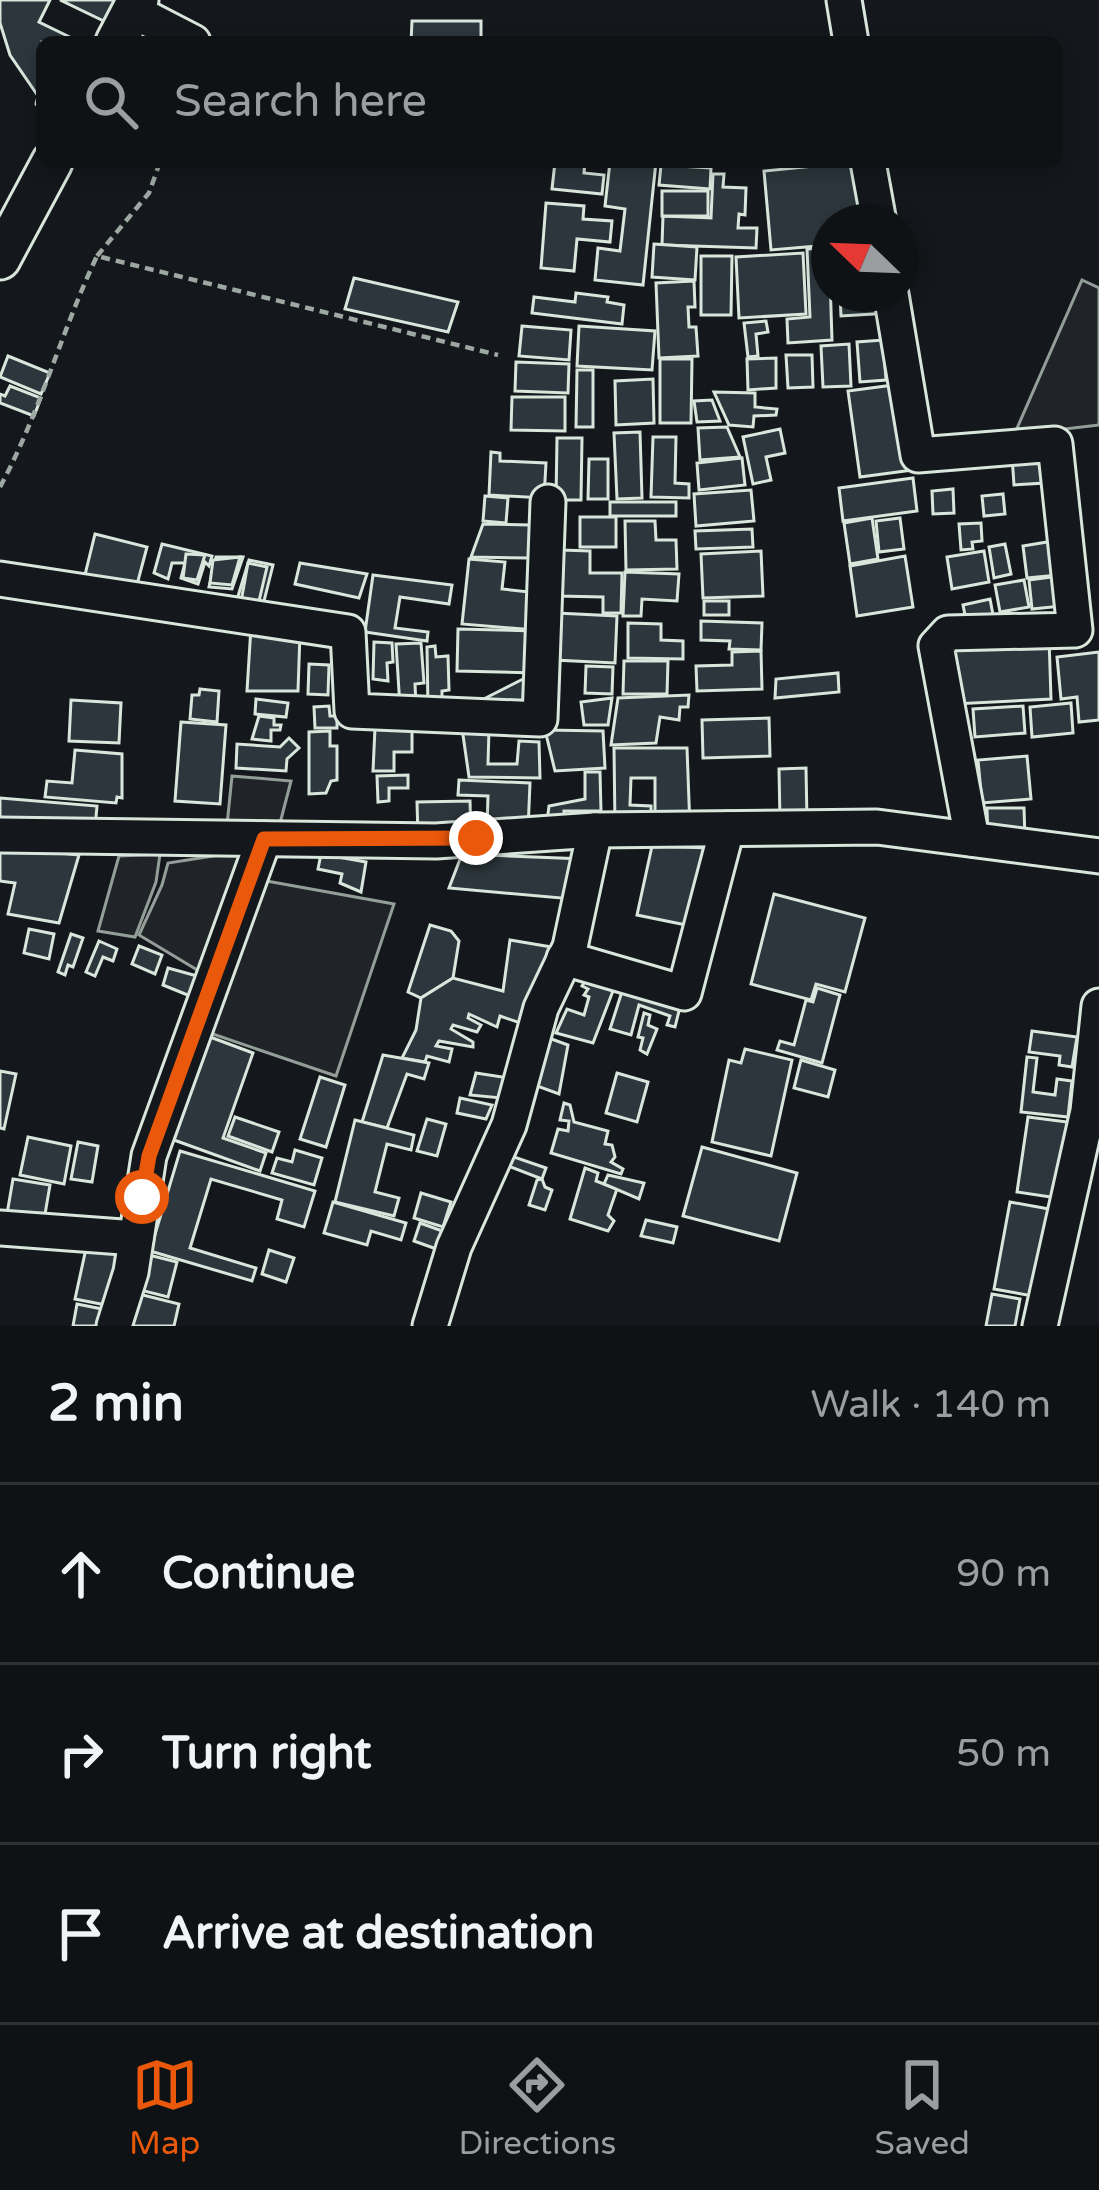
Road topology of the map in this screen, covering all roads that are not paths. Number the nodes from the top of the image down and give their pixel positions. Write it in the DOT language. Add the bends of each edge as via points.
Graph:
graph roads {
  1 [pos="844,0"];
  2 [pos="129,18"];
  3 [pos="177,36"];
  4 [pos="850,36"];
  5 [pos="49,168"];
  6 [pos="869,168"];
  7 [pos="875,204"];
  8 [pos="0,259"];
  9 [pos="894,312"];
  10 [pos="548,502"];
  11 [pos="0,579"];
  12 [pos="727,829"];
  13 [pos="595,830"];
  14 [pos="0,835"];
  15 [pos="264,839"];
  16 [pos="972,839"];
  17 [pos="1099,856"];
  18 [pos="564,958"];
  19 [pos="1099,1006"];
  20 [pos="0,1228"];
  21 [pos="136,1238"];
  22 [pos="114,1326"];
  23 [pos="430,1326"];
  24 [pos="1040,1326"];
  1 -- 4 [label="street"];
  2 -- 3 [label="street"];
  5 -- 8 [label="main road"];
  6 -- 7 [label="street"];
  9 -- 16 [label="street" via="918,455 1055,444 1075,630 948,633 936,646"];
  10 -- 11 [label="street" via="540,719 352,711 348,632"];
  12 -- 13 [label="street"];
  12 -- 16 [label="street" via="877,827"];
  12 -- 18 [label="street" via="684,994"];
  13 -- 15 [label="street" via="436,841"];
  13 -- 18 [label="street"];
  14 -- 15 [label="street"];
  15 -- 21 [label="street" via="149,1156"];
  16 -- 17 [label="street"];
  18 -- 23 [label="street"];
  19 -- 24 [label="street" via="1088,1111"];
  20 -- 21 [label="street"];
  21 -- 22 [label="street"];
}
